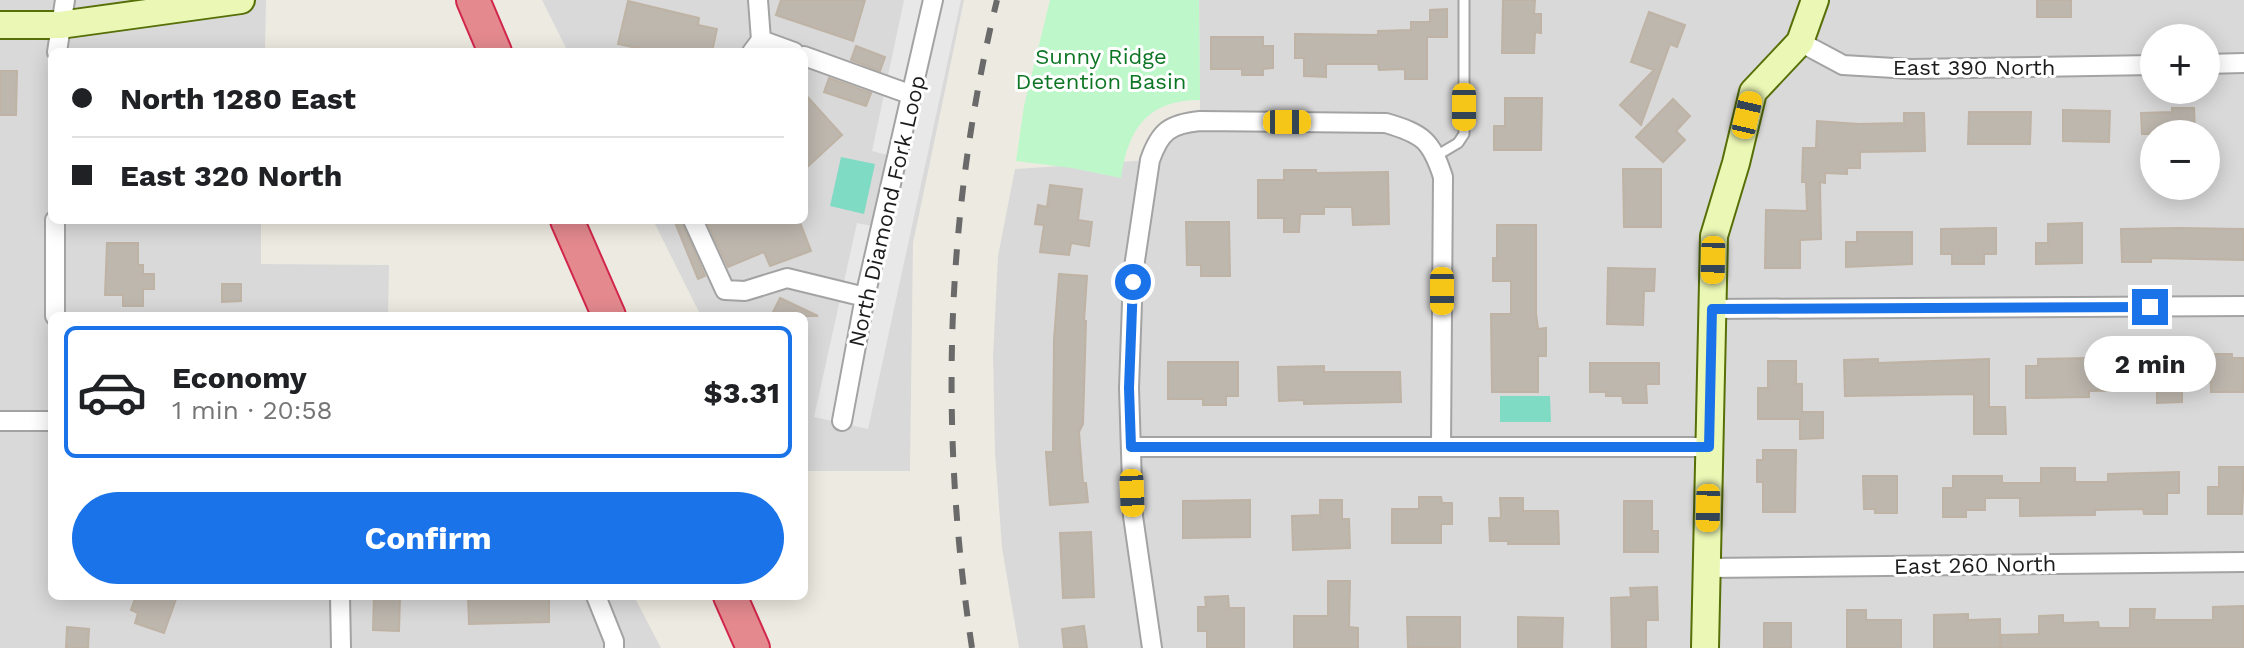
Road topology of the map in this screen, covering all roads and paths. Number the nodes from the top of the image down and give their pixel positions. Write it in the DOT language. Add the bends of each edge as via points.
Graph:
graph roads {
  1 [pos="241,0"];
  2 [pos="758,0"];
  3 [pos="933,0"];
  4 [pos="1464,0"];
  5 [pos="1815,0"];
  6 [pos="63,12"];
  7 [pos="0,25"];
  8 [pos="1800,42"];
  9 [pos="756,46"];
  10 [pos="58,48"];
  11 [pos="808,57"];
  12 [pos="2244,63"];
  13 [pos="2220,64"];
  14 [pos="2140,65"];
  15 [pos="912,95"];
  16 [pos="1436,156"];
  17 [pos="55,224"];
  18 [pos="569,224"];
  19 [pos="695,224"];
  20 [pos="865,297"];
  21 [pos="2244,306"];
  22 [pos="1712,309"];
  23 [pos="55,312"];
  24 [pos="607,312"];
  25 [pos="0,421"];
  26 [pos="48,421"];
  27 [pos="842,421"];
  28 [pos="1131,447"];
  29 [pos="1441,447"];
  30 [pos="1709,447"];
  31 [pos="2244,562"];
  32 [pos="1707,568"];
  33 [pos="340,600"];
  34 [pos="598,600"];
  35 [pos="732,600"];
  36 [pos="341,648"];
  37 [pos="614,648"];
  38 [pos="753,648"];
  39 [pos="1152,648"];
  40 [pos="1705,648"];
  1 -- 6 [label="street"];
  2 -- 9 [label="street"];
  3 -- 15 [label="street, North Diamond Fork Loop"];
  4 -- 16 [label="lane" via="1464,134"];
  5 -- 8 [label="street"];
  6 -- 7 [label="street"];
  6 -- 10 [label="street"];
  8 -- 14 [label="street, East 390 North" via="1843,65"];
  8 -- 22 [label="street" via="1753,92 1714,236"];
  11 -- 15 [label="street"];
  12 -- 13 [label="street"];
  15 -- 20 [label="street, North Diamond Fork Loop"];
  16 -- 28 [label="street" via="1426,139 1373,123 1200,121 1164,132 1150,160 1133,274"];
  16 -- 29 [label="street" via="1443,177"];
  17 -- 23 [label="street"];
  18 -- 24 [label="highway"];
  19 -- 20 [label="street" via="725,290 745,291 787,278"];
  20 -- 27 [label="street, North Diamond Fork Loop"];
  21 -- 22 [label="street"];
  22 -- 30 [label="street"];
  25 -- 26 [label="street"];
  28 -- 29 [label="street"];
  28 -- 39 [label="street" via="1133,516"];
  29 -- 30 [label="street"];
  30 -- 32 [label="street"];
  31 -- 32 [label="street, East 260 North"];
  32 -- 40 [label="street"];
  33 -- 36 [label="street"];
  34 -- 37 [label="street"];
  35 -- 38 [label="highway"];
}
